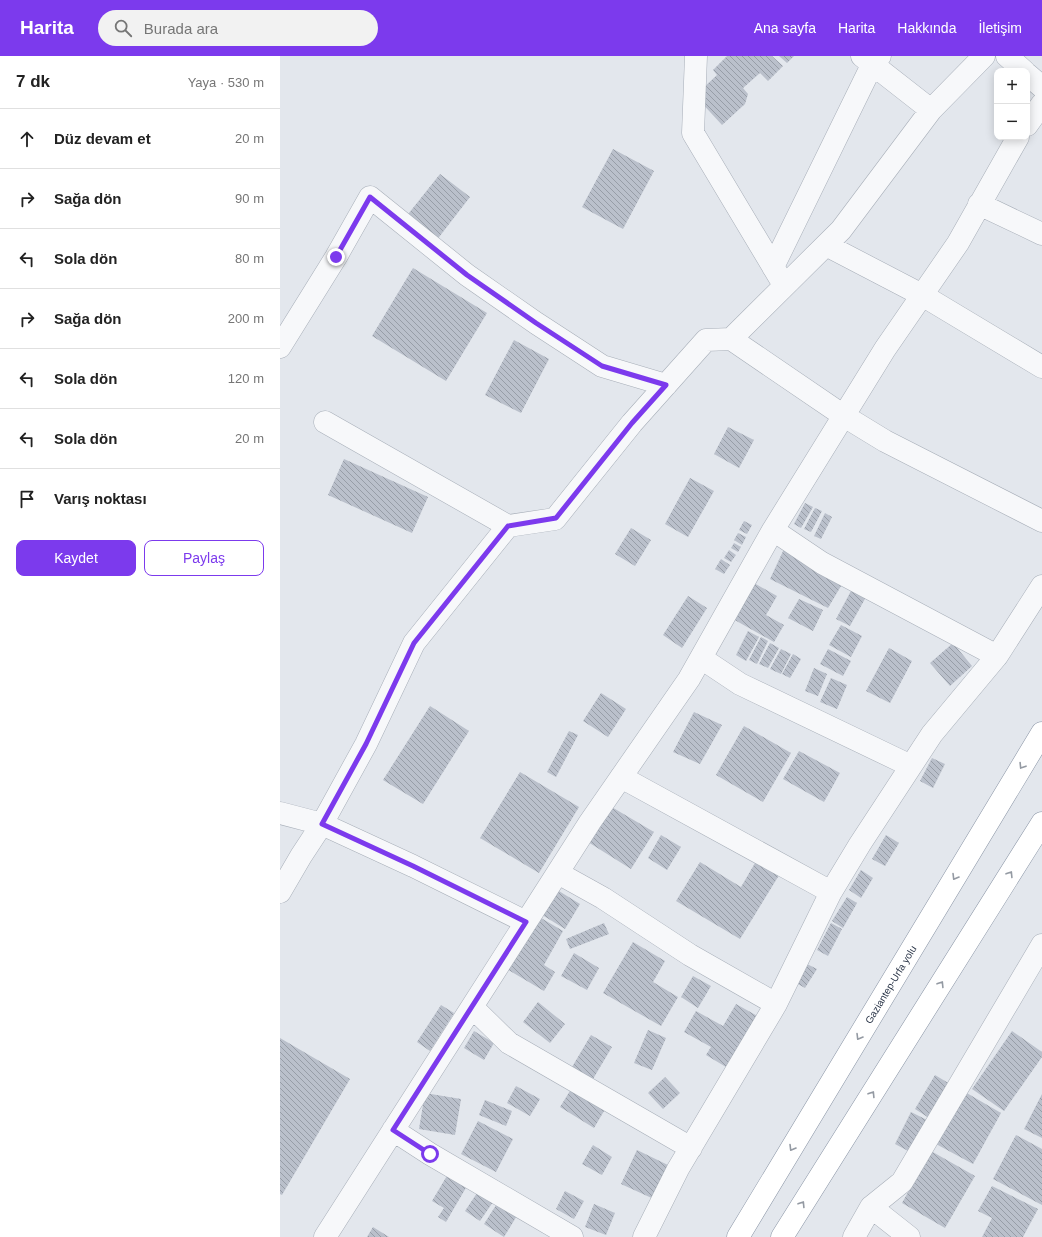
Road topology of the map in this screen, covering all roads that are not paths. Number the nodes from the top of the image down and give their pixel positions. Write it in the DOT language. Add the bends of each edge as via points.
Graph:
graph roads {
  1 [pos="696,56"];
  2 [pos="984,56"];
  3 [pos="1007,56"];
  4 [pos="871,59"];
  5 [pos="1021,68"];
  6 [pos="1030,77"];
  7 [pos="1042,87"];
  8 [pos="1042,104"];
  9 [pos="931,110"];
  10 [pos="1030,121"];
  11 [pos="1016,140"];
  12 [pos="979,204"];
  13 [pos="1042,234"];
  14 [pos="826,245"];
  15 [pos="773,267"];
  16 [pos="784,285"];
  17 [pos="922,295"];
  18 [pos="731,339"];
  19 [pos="280,347"];
  20 [pos="1042,367"];
  21 [pos="666,385"];
  22 [pos="844,416"];
  23 [pos="325,422"];
  24 [pos="1042,521"];
  25 [pos="508,526"];
  26 [pos="773,530"];
  27 [pos="1042,586"];
  28 [pos="997,656"];
  29 [pos="701,658"];
  30 [pos="1042,733"];
  31 [pos="911,766"];
  32 [pos="621,777"];
  33 [pos="280,813"];
  34 [pos="1042,823"];
  35 [pos="322,824"];
  36 [pos="558,873"];
  37 [pos="280,892"];
  38 [pos="831,892"];
  39 [pos="526,922"];
  40 [pos="1042,945"];
  41 [pos="776,1004"];
  42 [pos="472,1007"];
  43 [pos="393,1130"];
  44 [pos="691,1148"];
  45 [pos="871,1208"];
  46 [pos="325,1237"];
  47 [pos="572,1237"];
  48 [pos="644,1237"];
  49 [pos="738,1237"];
  50 [pos="782,1237"];
  51 [pos="854,1237"];
  52 [pos="909,1237"];
  1 -- 15 [label="street" via="692,132"];
  2 -- 9 [label="street"];
  3 -- 5 [label="street"];
  4 -- 9 [label="street"];
  4 -- 15 [label="street"];
  6 -- 7 [label="street"];
  8 -- 10 [label="street"];
  9 -- 14 [label="street" via="841,230"];
  11 -- 12 [label="street"];
  12 -- 13 [label="street"];
  12 -- 17 [label="street" via="958,243"];
  14 -- 16 [label="street"];
  14 -- 17 [label="street"];
  15 -- 16 [label="street"];
  16 -- 18 [label="street"];
  17 -- 20 [label="street"];
  17 -- 22 [label="street"];
  18 -- 21 [label="street" via="706,340"];
  18 -- 22 [label="street"];
  19 -- 21 [label="street" via="370,197 467,275 602,366"];
  21 -- 25 [label="street" via="556,518"];
  22 -- 24 [label="street" via="884,441"];
  22 -- 26 [label="street"];
  23 -- 25 [label="street"];
  25 -- 35 [label="street" via="414,643 366,744"];
  26 -- 28 [label="street" via="822,563"];
  26 -- 29 [label="street"];
  27 -- 28 [label="street"];
  28 -- 31 [label="street" via="932,734"];
  29 -- 31 [label="street" via="740,684"];
  29 -- 32 [label="street"];
  30 -- 49 [label="highway, Gaziantep-Urfa yolu, one-way"];
  31 -- 38 [label="street"];
  32 -- 36 [label="street"];
  32 -- 38 [label="street"];
  33 -- 35 [label="street"];
  50 -- 34 [label="highway, one-way"];
  35 -- 37 [label="street"];
  35 -- 39 [label="street"];
  36 -- 39 [label="street"];
  36 -- 41 [label="street" via="603,898 690,955"];
  38 -- 41 [label="street"];
  39 -- 42 [label="street"];
  40 -- 45 [label="street" via="902,1182"];
  41 -- 44 [label="street"];
  42 -- 43 [label="street"];
  42 -- 44 [label="street" via="509,1043"];
  43 -- 46 [label="street"];
  43 -- 47 [label="street"];
  44 -- 48 [label="street"];
  45 -- 51 [label="street"];
  45 -- 52 [label="street"];
}
